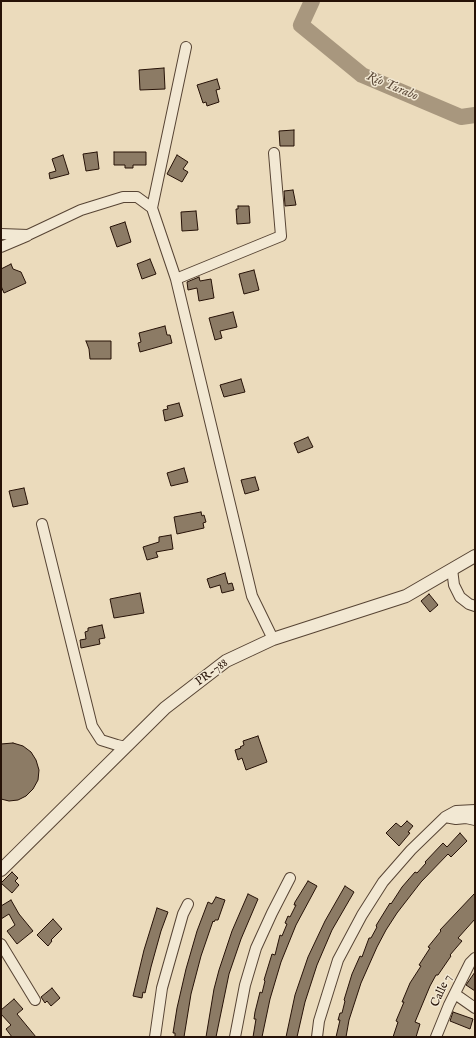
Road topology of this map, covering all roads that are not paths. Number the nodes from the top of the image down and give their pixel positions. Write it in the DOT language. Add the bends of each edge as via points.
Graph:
graph roads {
  1 [pos="186,47"];
  2 [pos="274,154"];
  3 [pos="152,208"];
  4 [pos="1,234"];
  5 [pos="28,235"];
  6 [pos="1,247"];
  7 [pos="176,279"];
  8 [pos="42,524"];
  9 [pos="475,556"];
  10 [pos="452,569"];
  11 [pos="475,606"];
  12 [pos="273,639"];
  13 [pos="126,746"];
  14 [pos="471,814"];
  15 [pos="1,870"];
  16 [pos="290,878"];
  17 [pos="188,904"];
  18 [pos="1,944"];
  19 [pos="475,958"];
  20 [pos="455,994"];
  21 [pos="35,1000"];
  22 [pos="475,1008"];
  23 [pos="155,1037"];
  24 [pos="235,1037"];
  25 [pos="317,1037"];
  26 [pos="436,1037"];
  1 -- 3 [label="street"];
  2 -- 7 [label="street" via="281,236"];
  3 -- 5 [label="street" via="137,198 123,197 81,210"];
  3 -- 7 [label="street"];
  4 -- 5 [label="street"];
  5 -- 6 [label="street"];
  7 -- 12 [label="street" via="252,596"];
  8 -- 13 [label="street" via="92,726 101,740"];
  9 -- 10 [label="street, PR-788 / PR-788"];
  10 -- 11 [label="street" via="454,585 460,597"];
  10 -- 12 [label="street, PR-788 / PR-788" via="406,596"];
  12 -- 13 [label="street, PR-788 / PR-788" via="226,661 165,708"];
  13 -- 15 [label="street, PR-788 / PR-788"];
  14 -- 25 [label="street" via="456,811 445,816 383,882 338,960 319,1021"];
  16 -- 24 [label="street" via="256,948 245,985"];
  17 -- 23 [label="street" via="162,988"];
  18 -- 21 [label="street"];
  19 -- 20 [label="street, Calle 7"];
  20 -- 22 [label="street"];
  20 -- 26 [label="street, Calle 7"];
}
